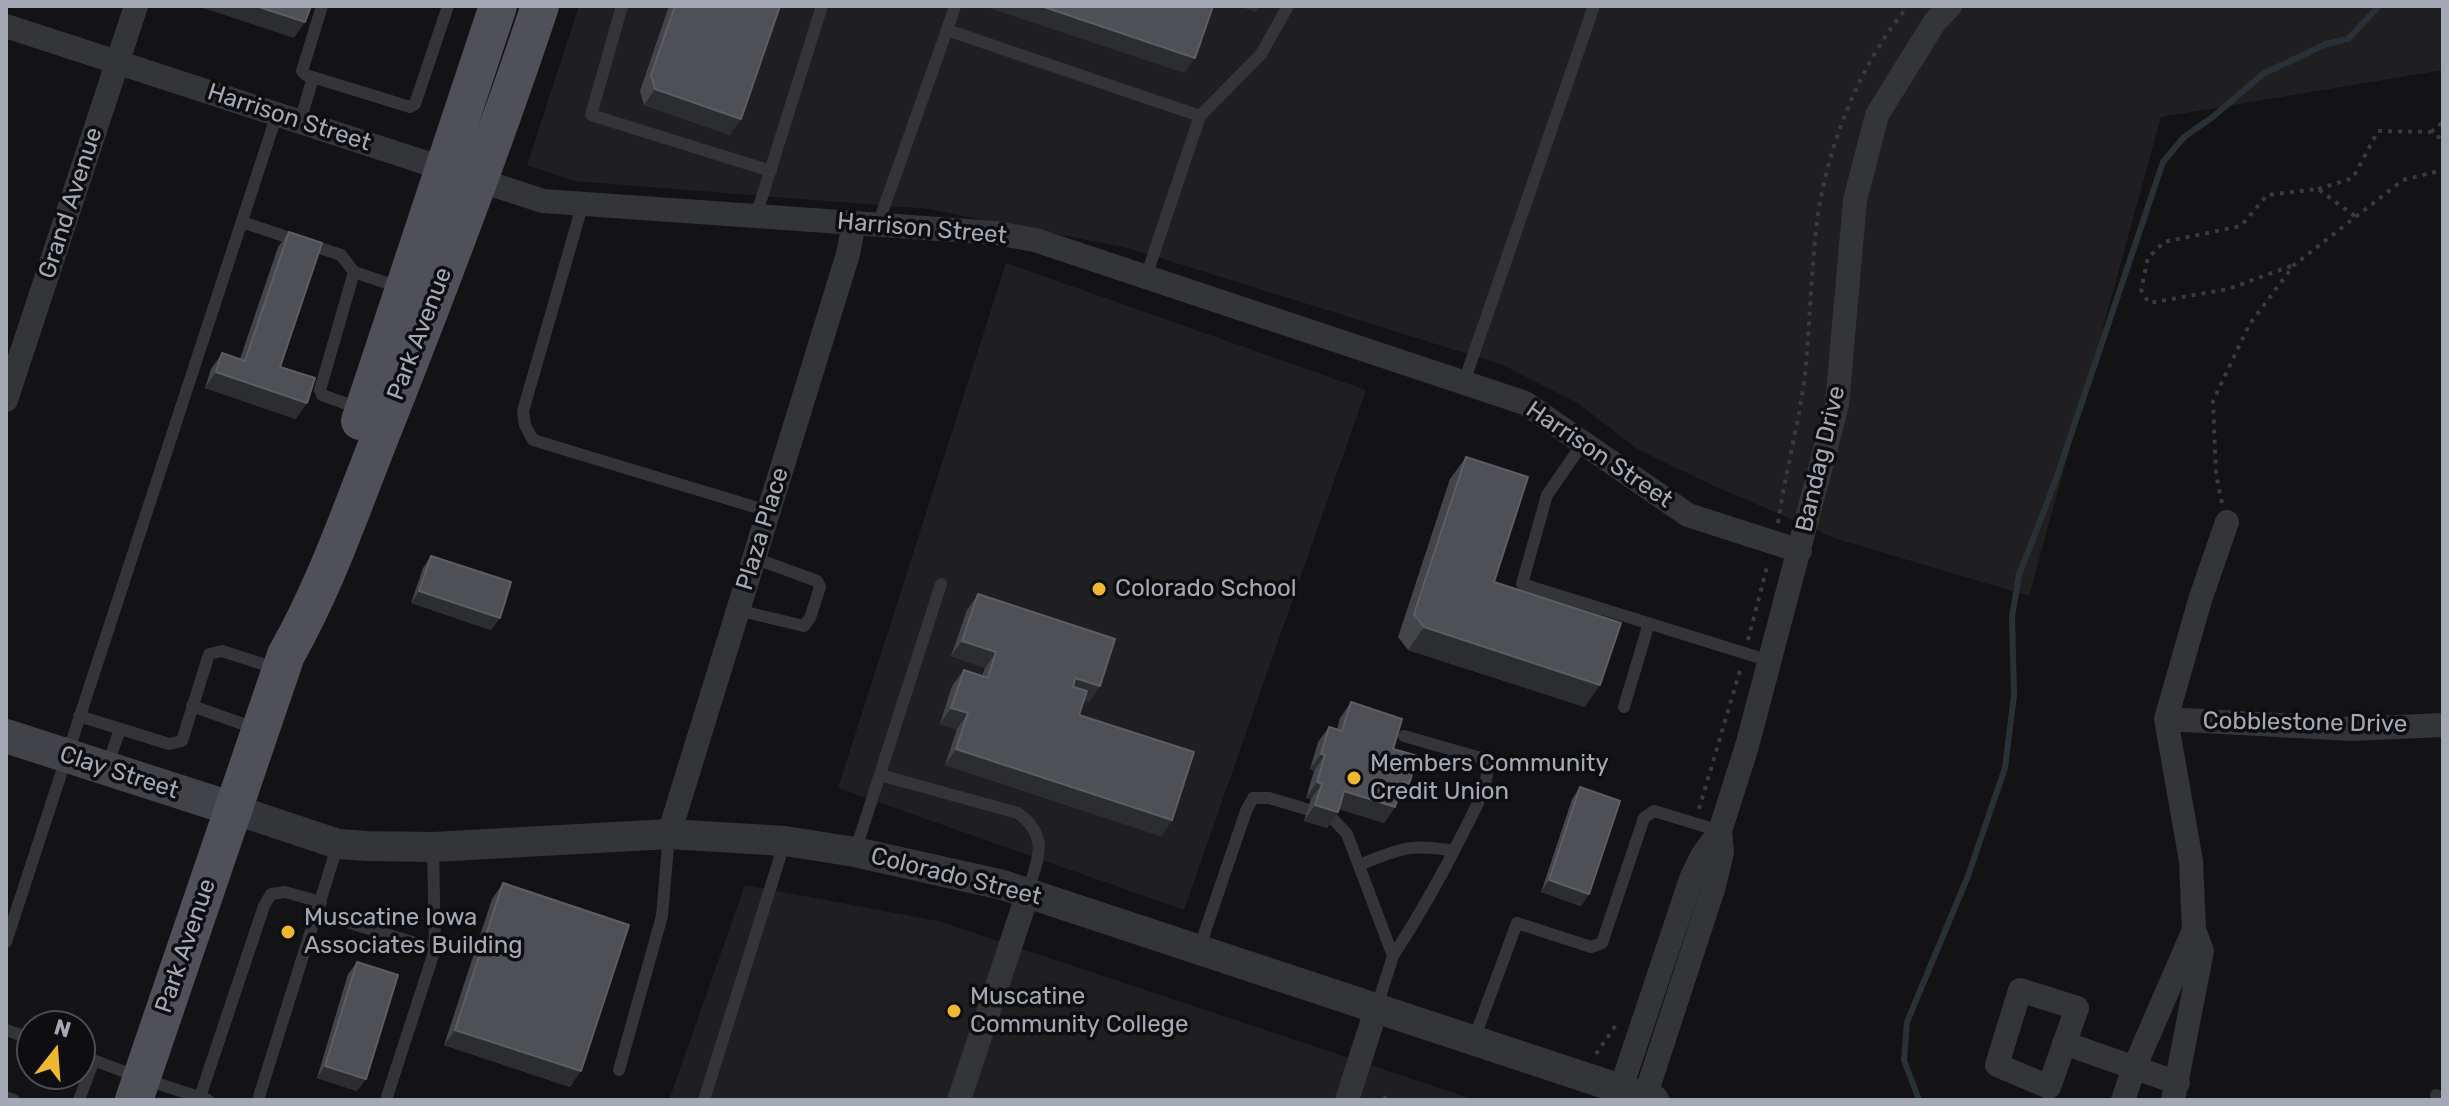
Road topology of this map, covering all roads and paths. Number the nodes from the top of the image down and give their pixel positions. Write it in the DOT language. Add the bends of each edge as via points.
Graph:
graph roads {
  1 [pos="136,6"];
  2 [pos="322,6"];
  3 [pos="448,6"];
  4 [pos="498,6"];
  5 [pos="540,6"];
  6 [pos="622,6"];
  7 [pos="822,6"];
  8 [pos="955,6"];
  9 [pos="1288,6"];
  10 [pos="1594,6"];
  11 [pos="1950,6"];
  12 [pos="6,26"];
  13 [pos="947,30"];
  14 [pos="118,63"];
  15 [pos="313,77"];
  16 [pos="1200,116"];
  17 [pos="288,118"];
  18 [pos="2443,122"];
  19 [pos="2431,132"];
  20 [pos="2443,140"];
  21 [pos="2443,170"];
  22 [pos="771,171"];
  23 [pos="462,174"];
  24 [pos="2318,189"];
  25 [pos="583,203"];
  26 [pos="756,216"];
  27 [pos="2356,217"];
  28 [pos="242,222"];
  29 [pos="866,224"];
  30 [pos="2294,265"];
  31 [pos="354,272"];
  32 [pos="1146,277"];
  33 [pos="405,289"];
  34 [pos="1464,382"];
  35 [pos="6,400"];
  36 [pos="376,414"];
  37 [pos="1583,443"];
  38 [pos="768,511"];
  39 [pos="2227,522"];
  40 [pos="1800,551"];
  41 [pos="754,558"];
  42 [pos="941,584"];
  43 [pos="737,610"];
  44 [pos="1649,623"];
  45 [pos="1770,661"];
  46 [pos="283,662"];
  47 [pos="192,706"];
  48 [pos="1624,707"];
  49 [pos="79,716"];
  50 [pos="2166,719"];
  51 [pos="2443,725"];
  52 [pos="120,729"];
  53 [pos="260,730"];
  54 [pos="6,736"];
  55 [pos="1404,736"];
  56 [pos="66,755"];
  57 [pos="107,769"];
  58 [pos="880,775"];
  59 [pos="233,809"];
  60 [pos="1306,809"];
  61 [pos="1332,818"];
  62 [pos="1720,831"];
  63 [pos="669,834"];
  64 [pos="785,841"];
  65 [pos="338,844"];
  66 [pos="433,847"];
  67 [pos="1454,851"];
  68 [pos="855,852"];
  69 [pos="1359,865"];
  70 [pos="1028,893"];
  71 [pos="319,908"];
  72 [pos="2194,930"];
  73 [pos="6,942"];
  74 [pos="435,949"];
  75 [pos="1199,949"];
  76 [pos="1393,956"];
  77 [pos="1377,1007"];
  78 [pos="1474,1039"];
  79 [pos="2064,1043"];
  80 [pos="96,1061"];
  81 [pos="2134,1068"];
  82 [pos="619,1070"];
  83 [pos="137,1089"];
  84 [pos="2175,1091"];
  85 [pos="1387,1094"];
  86 [pos="1640,1095"];
  87 [pos="6,1097"];
  88 [pos="204,1099"];
  89 [pos="14,1100"];
  90 [pos="258,1100"];
  91 [pos="386,1100"];
  92 [pos="704,1100"];
  93 [pos="959,1100"];
  94 [pos="1347,1100"];
  95 [pos="1384,1100"];
  96 [pos="2123,1100"];
  1 -- 14 [label="street, Grand Avenue"];
  2 -- 15 [label="lane" via="302,66"];
  3 -- 15 [label="lane" via="414,107"];
  4 -- 23 [label="main road, Park Avenue"];
  5 -- 23 [label="main road, Park Avenue"];
  6 -- 22 [label="lane" via="591,115"];
  7 -- 22 [label="lane"];
  8 -- 13 [label="lane"];
  9 -- 16 [label="lane" via="1261,54"];
  10 -- 34 [label="lane"];
  11 -- 40 [label="street, Bandag Drive" via="1877,115 1855,200 1837,405"];
  12 -- 14 [label="street, Harrison Street"];
  13 -- 16 [label="lane"];
  13 -- 29 [label="lane"];
  14 -- 17 [label="street, Harrison Street"];
  14 -- 35 [label="street, Grand Avenue"];
  15 -- 17 [label="lane"];
  16 -- 32 [label="lane"];
  17 -- 23 [label="street, Harrison Street"];
  17 -- 28 [label="lane"];
  18 -- 19 [label="path"];
  19 -- 20 [label="path"];
  19 -- 24 [label="path" via="2378,131 2353,178"];
  21 -- 27 [label="path" via="2403,180"];
  22 -- 26 [label="lane"];
  23 -- 25 [label="street, Harrison Street" via="543,201"];
  23 -- 33 [label="main road, Park Avenue"];
  23 -- 36 [label="main road, Park Avenue"];
  24 -- 27 [label="path"];
  24 -- 30 [label="path" via="2267,195 2241,226 2164,242 2148,258 2141,290 2149,303 2228,289"];
  25 -- 26 [label="street, Harrison Street"];
  25 -- 38 [label="lane" via="523,411 533,440"];
  26 -- 29 [label="street, Harrison Street"];
  27 -- 30 [label="path"];
  28 -- 31 [label="lane" via="341,255"];
  28 -- 49 [label="lane"];
  29 -- 32 [label="street, Harrison Street" via="1035,240"];
  29 -- 38 [label="street, Plaza Place" via="848,254"];
  30 -- 39 [label="path" via="2249,325 2213,401 2216,474"];
  31 -- 33 [label="lane"];
  31 -- 36 [label="lane" via="320,390"];
  32 -- 34 [label="street, Harrison Street"];
  33 -- 36 [label="main road, Park Avenue"];
  34 -- 37 [label="street, Harrison Street" via="1525,403"];
  36 -- 46 [label="main road, Park Avenue" via="309,615"];
  37 -- 40 [label="street, Harrison Street" via="1688,515"];
  37 -- 44 [label="lane" via="1547,495 1522,584"];
  38 -- 41 [label="street, Plaza Place"];
  39 -- 50 [label="street, Cobblestone Drive"];
  40 -- 45 [label="street, Bandag Drive"];
  41 -- 43 [label="street, Plaza Place"];
  41 -- 43 [label="lane" via="817,581 820,587 810,618 804,626"];
  42 -- 58 [label="lane"];
  43 -- 63 [label="street, Plaza Place"];
  44 -- 45 [label="lane"];
  44 -- 48 [label="lane"];
  45 -- 62 [label="street, Bandag Drive"];
  46 -- 47 [label="lane" via="222,651 209,654"];
  46 -- 53 [label="main road, Park Avenue"];
  47 -- 52 [label="lane" via="182,741 169,744"];
  47 -- 53 [label="lane"];
  49 -- 52 [label="lane"];
  49 -- 56 [label="lane"];
  50 -- 51 [label="street, Cobblestone Drive" via="2352,729"];
  50 -- 72 [label="street, Cobblestone Drive" via="2191,861"];
  52 -- 57 [label="lane"];
  53 -- 59 [label="main road, Park Avenue"];
  54 -- 56 [label="main road, Clay Street"];
  55 -- 67 [label="lane" via="1481,758 1488,765 1478,804"];
  56 -- 57 [label="main road, Clay Street"];
  56 -- 73 [label="lane"];
  57 -- 59 [label="main road, Clay Street"];
  58 -- 68 [label="lane"];
  58 -- 70 [label="lane" via="1018,813 1032,824 1040,848"];
  59 -- 65 [label="street, Colorado Street"];
  59 -- 83 [label="main road, Park Avenue"];
  60 -- 75 [label="lane" via="1253,798"];
  61 -- 69 [label="lane" via="1347,834"];
  62 -- 78 [label="lane" via="1648,812 1602,943 1591,947 1517,923"];
  62 -- 86 [label="street, Bandag Drive" via="1722,852 1714,886"];
  63 -- 64 [label="street, Colorado Street"];
  63 -- 66 [label="street, Colorado Street"];
  63 -- 82 [label="lane" via="657,943"];
  64 -- 68 [label="street, Colorado Street"];
  64 -- 92 [label="lane"];
  65 -- 66 [label="street, Colorado Street"];
  65 -- 71 [label="lane"];
  66 -- 74 [label="lane"];
  67 -- 69 [label="lane" via="1400,849"];
  67 -- 76 [label="lane"];
  68 -- 70 [label="street, Colorado Street"];
  69 -- 76 [label="lane"];
  70 -- 75 [label="street, Colorado Street"];
  70 -- 93 [label="street"];
  71 -- 74 [label="lane"];
  71 -- 88 [label="lane" via="285,892 271,894"];
  71 -- 90 [label="lane"];
  72 -- 81 [label="street, Cobblestone Drive"];
  72 -- 84 [label="street, Cobblestone Drive" via="2202,951"];
  74 -- 91 [label="lane"];
  75 -- 77 [label="street, Colorado Street"];
  76 -- 77 [label="lane"];
  77 -- 78 [label="street, Colorado Street"];
  77 -- 94 [label="street"];
  78 -- 86 [label="street, Colorado Street"];
  79 -- 81 [label="street"];
  80 -- 83 [label="lane"];
  81 -- 84 [label="street"];
  81 -- 96 [label="street, Cobblestone Drive"];
  83 -- 88 [label="lane"];
  85 -- 95 [label="path"];
  87 -- 89 [label="lane"];
}
